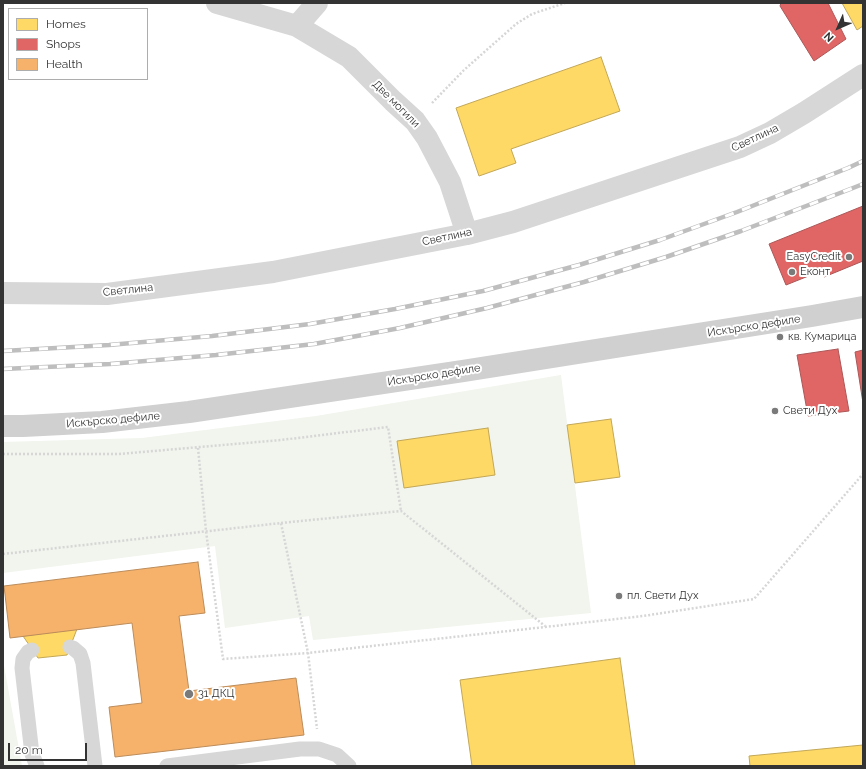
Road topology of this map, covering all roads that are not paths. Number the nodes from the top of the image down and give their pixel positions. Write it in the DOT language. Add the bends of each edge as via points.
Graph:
graph roads {
  1 [pos="217,3"];
  2 [pos="317,3"];
  3 [pos="297,26"];
  4 [pos="863,76"];
  5 [pos="467,234"];
  6 [pos="3,293"];
  7 [pos="863,307"];
  8 [pos="3,426"];
  9 [pos="70,647"];
  10 [pos="32,650"];
  11 [pos="226,762"];
  12 [pos="37,766"];
  13 [pos="95,766"];
  14 [pos="167,766"];
  15 [pos="349,766"];
  1 -- 3 [label="street, Две могили"];
  2 -- 3 [label="street"];
  3 -- 5 [label="street, Две могили" via="349,57 415,121 450,182"];
  4 -- 5 [label="street, Светлина" via="790,121 740,147 513,222"];
  5 -- 6 [label="street, Светлина" via="273,272 115,293"];
  7 -- 8 [label="main road, Искърско дефиле" via="189,412 102,422"];
  9 -- 13 [label="lane" via="80,654 83,663"];
  10 -- 12 [label="lane" via="23,659 22,668 32,754"];
  11 -- 14 [label="lane"];
  11 -- 15 [label="lane" via="300,749 319,749 337,755"];
}
